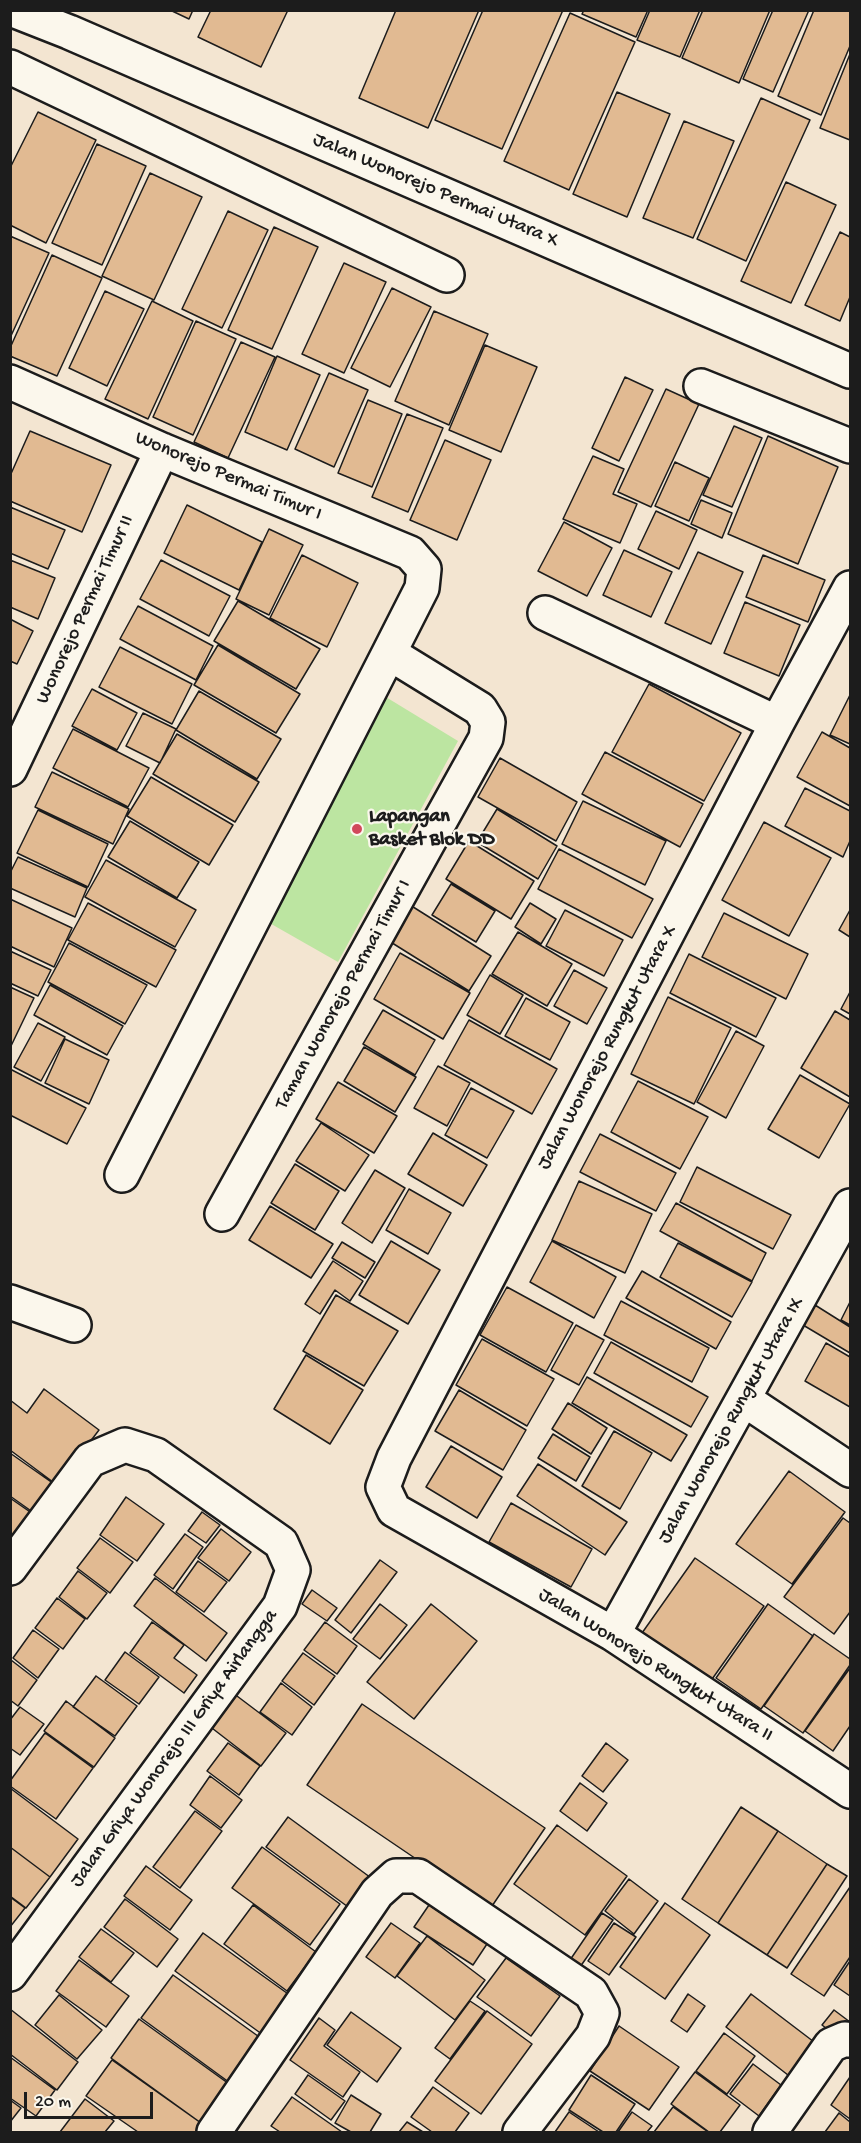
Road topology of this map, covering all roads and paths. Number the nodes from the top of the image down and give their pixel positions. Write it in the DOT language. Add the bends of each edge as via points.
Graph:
graph roads {
  1 [pos="15,16"];
  2 [pos="10,67"];
  3 [pos="447,275"];
  4 [pos="850,371"];
  5 [pos="10,382"];
  6 [pos="701,386"];
  7 [pos="850,446"];
  8 [pos="162,450"];
  9 [pos="850,588"];
  10 [pos="545,613"];
  11 [pos="389,653"];
  12 [pos="777,723"];
  13 [pos="10,769"];
  14 [pos="122,1175"];
  15 [pos="850,1206"];
  16 [pos="222,1214"];
  17 [pos="10,1302"];
  18 [pos="74,1325"];
  19 [pos="745,1400"];
  20 [pos="850,1470"];
  21 [pos="394,1510"];
  22 [pos="10,1568"];
  23 [pos="613,1634"];
  24 [pos="850,1791"];
  25 [pos="10,1974"];
  26 [pos="850,2040"];
  27 [pos="214,2133"];
  28 [pos="520,2133"];
  29 [pos="770,2133"];
  1 -- 4 [label="street, Jalan Wonorejo Permai Utara X" via="69,32"];
  2 -- 3 [label="street"];
  5 -- 8 [label="street, Wonorejo Permai Timur I"];
  6 -- 7 [label="street"];
  8 -- 11 [label="street, Wonorejo Permai Timur I" via="410,553 424,569 422,588"];
  8 -- 13 [label="street, Wonorejo Permai Timur II"];
  9 -- 12 [label="street, Jalan Wonorejo Rungkut Utara X"];
  10 -- 12 [label="street"];
  11 -- 14 [label="street"];
  11 -- 16 [label="street, Taman Wonorejo Permai Timur I" via="480,708 488,722 486,738"];
  12 -- 21 [label="street, Jalan Wonorejo Rungkut Utara X" via="394,1458 382,1487"];
  15 -- 19 [label="street, Jalan Wonorejo Rungkut Utara IX"];
  17 -- 18 [label="street"];
  19 -- 20 [label="street"];
  19 -- 23 [label="street, Jalan Wonorejo Rungkut Utara IX"];
  21 -- 23 [label="street, Jalan Wonorejo Rungkut Utara II"];
  22 -- 25 [label="street, Jalan Griya Wonorejo III Griya Airlangga" via="90,1460 125,1446 156,1455 281,1543 293,1570 280,1606"];
  23 -- 24 [label="street, Jalan Wonorejo Rungkut Utara II"];
  26 -- 29 [label="street" via="831,2045"];
  27 -- 28 [label="street" via="377,1893 396,1876 418,1876 591,1993 602,2013 593,2036"];
}
